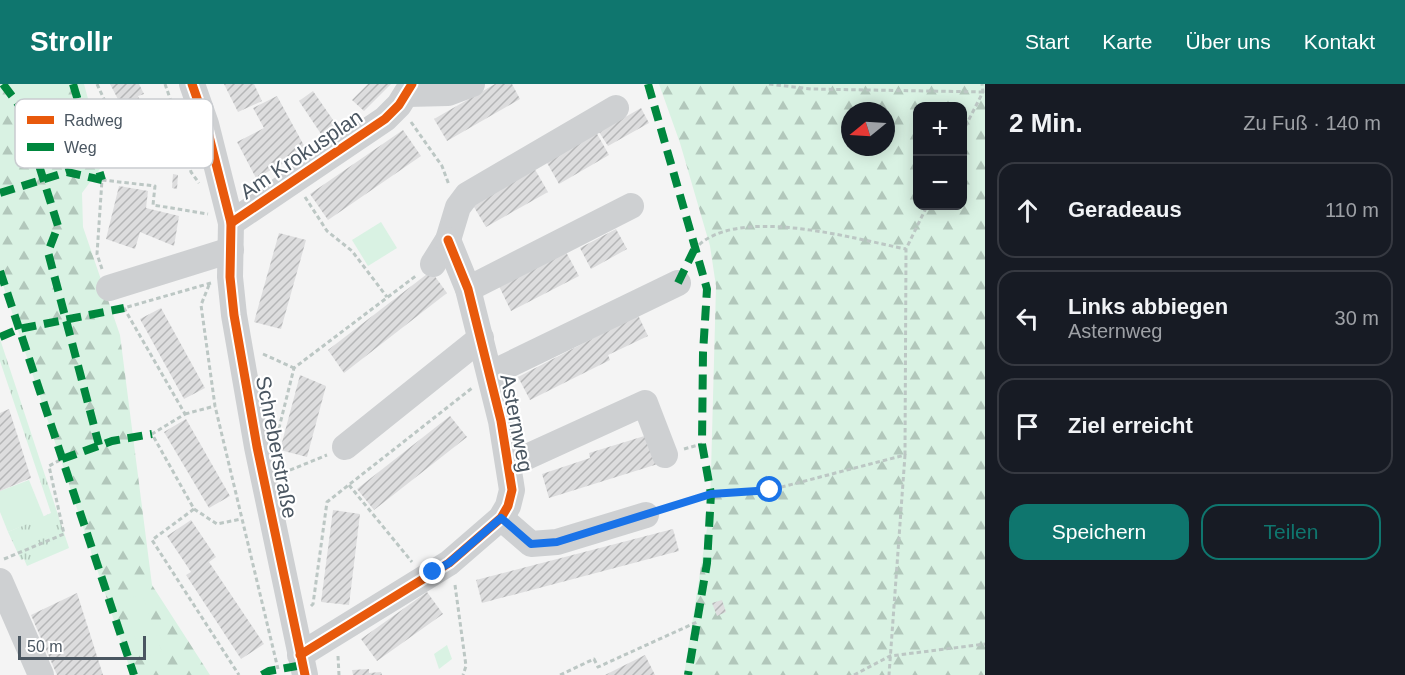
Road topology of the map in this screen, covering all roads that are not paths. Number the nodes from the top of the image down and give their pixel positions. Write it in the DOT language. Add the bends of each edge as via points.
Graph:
graph roads {
  1 [pos="192,84"];
  2 [pos="472,84"];
  3 [pos="406,94"];
  4 [pos="197,99"];
  5 [pos="616,108"];
  6 [pos="213,152"];
  7 [pos="631,206"];
  8 [pos="231,223"];
  9 [pos="448,240"];
  10 [pos="223,251"];
  11 [pos="433,264"];
  12 [pos="678,283"];
  13 [pos="109,288"];
  14 [pos="468,289"];
  15 [pos="481,338"];
  16 [pos="490,374"];
  17 [pos="345,447"];
  18 [pos="665,455"];
  19 [pos="509,465"];
  20 [pos="646,515"];
  21 [pos="501,518"];
  22 [pos="0,581"];
  23 [pos="303,665"];
  24 [pos="41,675"];
  1 -- 4 [label="street, Am Krokusplan"];
  2 -- 3 [label="street" via="448,93"];
  3 -- 8 [label="street, Am Krokusplan" via="385,119"];
  5 -- 9 [label="street" via="467,195 458,207"];
  6 -- 8 [label="street, Am Krokusplan"];
  7 -- 14 [label="street"];
  8 -- 10 [label="street, Schreberstraße"];
  9 -- 11 [label="street"];
  9 -- 14 [label="street, Asternweg"];
  10 -- 13 [label="street"];
  10 -- 23 [label="street, Schreberstraße" via="220,280 239,343"];
  12 -- 16 [label="street"];
  14 -- 15 [label="street, Asternweg"];
  15 -- 16 [label="street, Asternweg"];
  15 -- 17 [label="street"];
  16 -- 19 [label="street, Asternweg"];
  18 -- 19 [label="street" via="645,403"];
  19 -- 21 [label="street, Asternweg" via="512,490"];
  20 -- 21 [label="street" via="557,542 531,544"];
  21 -- 23 [label="street, Asternweg" via="449,563"];
  22 -- 24 [label="street"];
}
